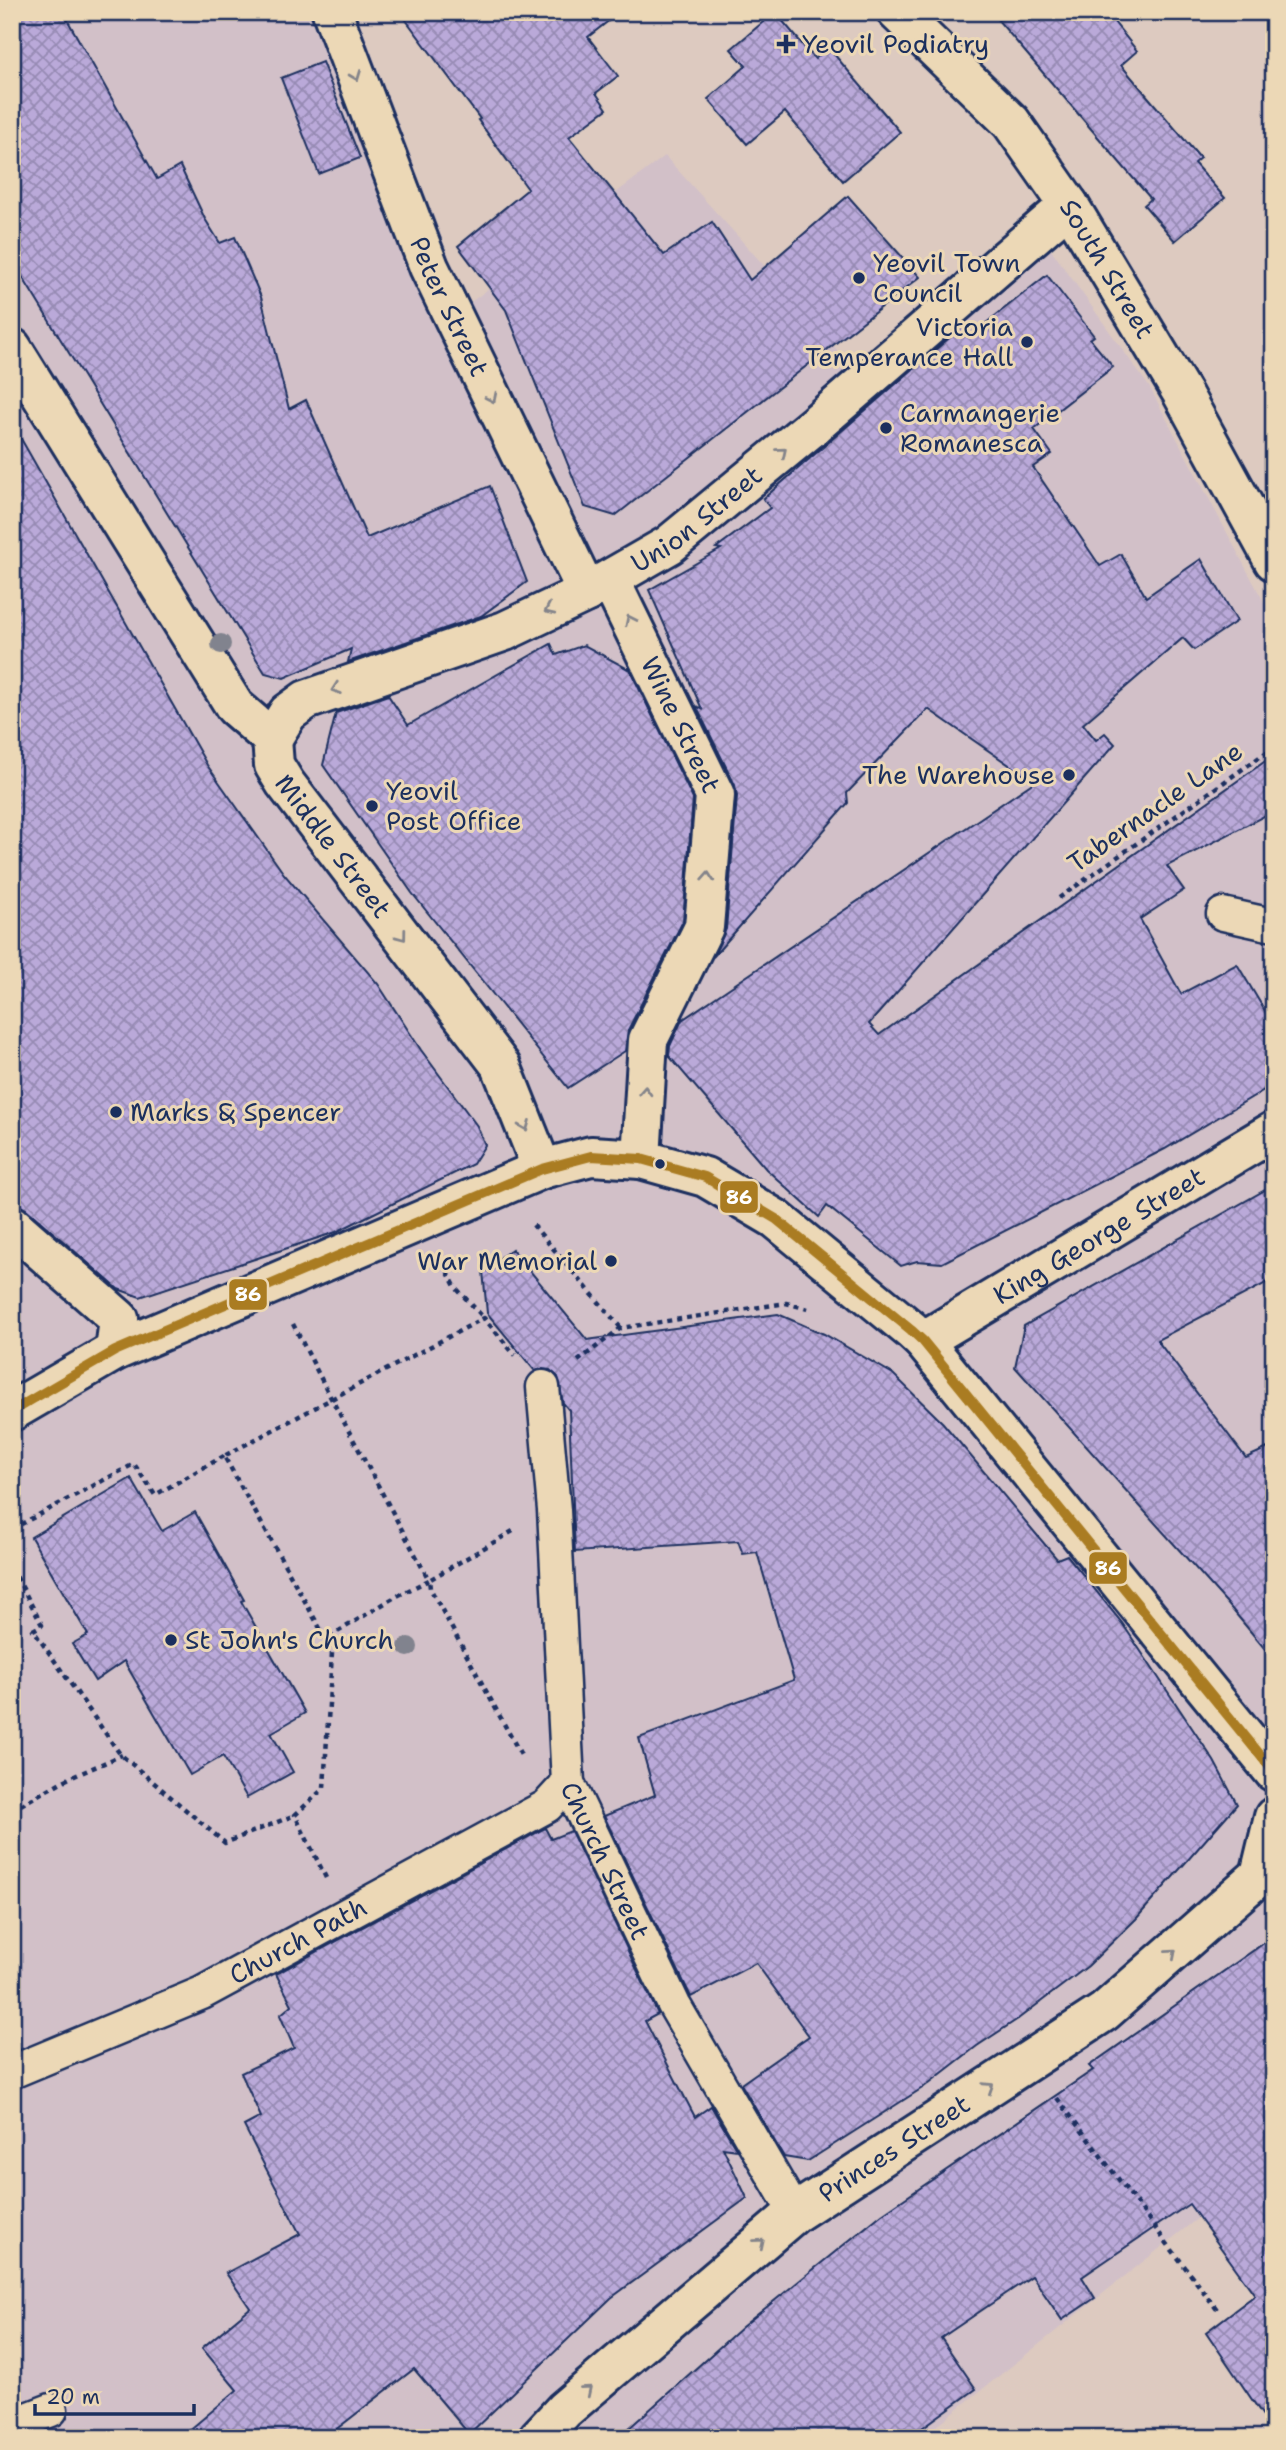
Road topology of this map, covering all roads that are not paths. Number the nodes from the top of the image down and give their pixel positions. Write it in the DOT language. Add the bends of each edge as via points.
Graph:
graph roads {
  1 [pos="332,12"];
  2 [pos="897,12"];
  3 [pos="1069,205"];
  4 [pos="12,348"];
  5 [pos="1274,561"];
  6 [pos="598,586"];
  7 [pos="272,739"];
  8 [pos="1223,914"];
  9 [pos="1274,921"];
  10 [pos="1274,1131"];
  11 [pos="641,1159"];
  12 [pos="542,1169"];
  13 [pos="12,1225"];
  14 [pos="923,1341"];
  15 [pos="115,1351"];
  16 [pos="543,1387"];
  17 [pos="12,1411"];
  18 [pos="1274,1772"];
  19 [pos="557,1794"];
  20 [pos="1274,1817"];
  21 [pos="1267,1879"];
  22 [pos="12,2072"];
  23 [pos="795,2213"];
  24 [pos="51,2410"];
  25 [pos="12,2425"];
  26 [pos="538,2438"];
  1 -- 6 [label="street, Peter Street, one-way" via="429,267"];
  2 -- 3 [label="street, South Street" via="1010,122"];
  3 -- 5 [label="street, South Street" via="1182,393"];
  6 -- 3 [label="street, Union Street, one-way" via="669,545"];
  4 -- 7 [label="street, Middle Street" via="235,707"];
  6 -- 7 [label="street, Union Street, one-way" via="505,631 306,700 288,713"];
  11 -- 6 [label="street, Wine Street, one-way" via="648,1040 704,928 715,795"];
  7 -- 12 [label="street, Middle Street, one-way" via="274,765 285,783 502,1066"];
  8 -- 9 [label="lane" via="1268,924"];
  10 -- 14 [label="street, King George Street"];
  11 -- 12 [label="street" via="591,1156"];
  11 -- 14 [label="street" via="705,1177 776,1219"];
  12 -- 15 [label="street"];
  13 -- 15 [label="street" via="119,1318"];
  14 -- 18 [label="street"];
  15 -- 17 [label="street"];
  16 -- 19 [label="lane, Church Street" via="554,1510"];
  19 -- 22 [label="lane, Church Path" via="202,1993"];
  19 -- 23 [label="lane, Church Street"];
  20 -- 21 [label="street"];
  23 -- 21 [label="street, Princes Street, one-way" via="1104,2012"];
  26 -- 23 [label="street, Princes Street, one-way" via="564,2410"];
  24 -- 25 [label="lane"];
}
